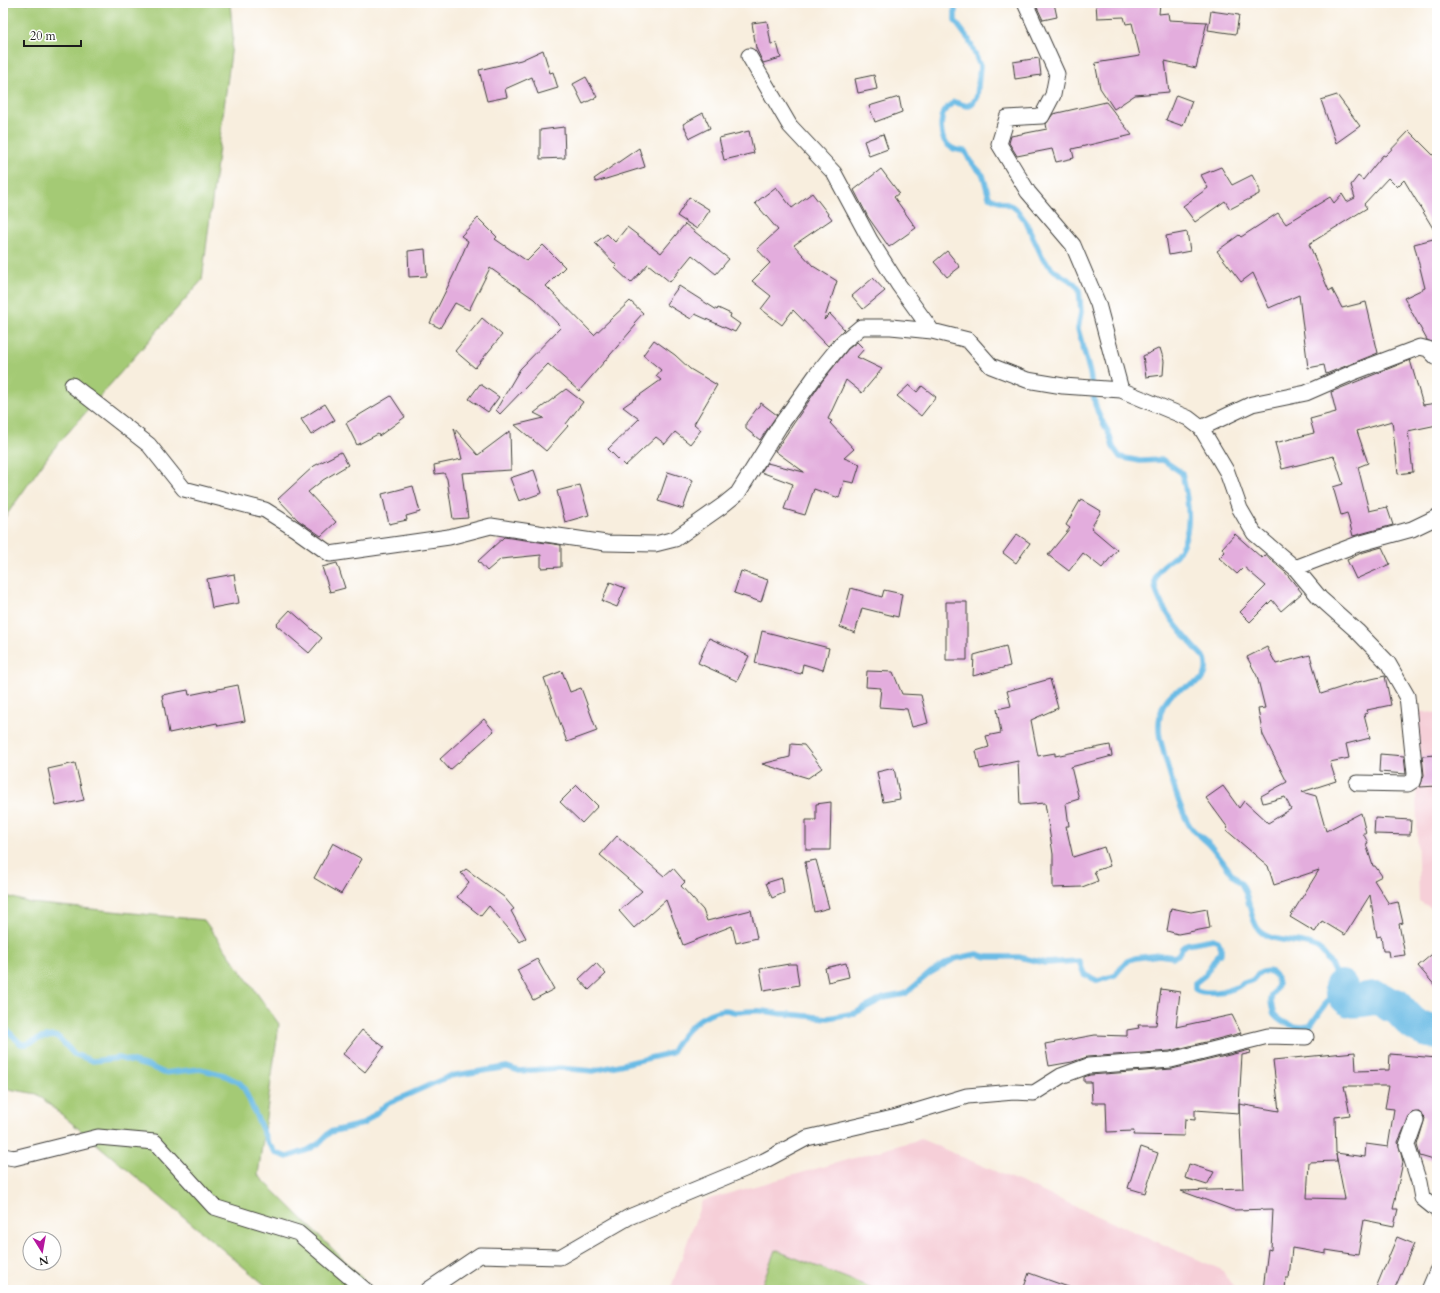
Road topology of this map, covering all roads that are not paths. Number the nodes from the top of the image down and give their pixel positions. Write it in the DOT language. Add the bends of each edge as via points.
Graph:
graph roads {
  1 [pos="1025,3"];
  2 [pos="749,56"];
  3 [pos="932,330"];
  4 [pos="1437,358"];
  5 [pos="72,384"];
  6 [pos="1115,390"];
  7 [pos="1201,428"];
  8 [pos="1437,517"];
  9 [pos="1295,568"];
  10 [pos="1358,783"];
  11 [pos="1306,1037"];
  12 [pos="1416,1120"];
  13 [pos="3,1156"];
  14 [pos="1437,1210"];
  15 [pos="1437,1271"];
  16 [pos="365,1290"];
  17 [pos="428,1290"];
  18 [pos="1429,1290"];
  1 -- 6 [label="street" via="1057,74 1053,94 1042,116 1006,118 999,144 1028,192 1073,244 1098,304"];
  2 -- 3 [label="street" via="790,126 834,172 870,240"];
  3 -- 5 [label="street" via="861,327 842,343 816,375 779,427 738,493 675,539 655,544 606,543 491,526 449,537 330,554 265,510 184,489 149,445"];
  3 -- 6 [label="street" via="968,340 991,366 1027,380"];
  4 -- 7 [label="street" via="1428,349 1420,347 1306,392 1252,404"];
  6 -- 7 [label="street" via="1188,418"];
  7 -- 9 [label="street" via="1227,472 1240,509 1254,533"];
  8 -- 9 [label="street" via="1412,529 1358,544"];
  9 -- 10 [label="street" via="1320,598 1388,663 1407,696 1414,780 1408,784"];
  11 -- 17 [label="street" via="1268,1036 1171,1060 1088,1066 1061,1076 1034,1094 1014,1092 967,1096 897,1117 807,1138 764,1161 629,1217 560,1257 480,1255"];
  12 -- 14 [label="street" via="1407,1145 1422,1198"];
  13 -- 16 [label="street" via="14,1158 98,1137 155,1142 214,1207 298,1233"];
  15 -- 18 [label="street"];
}
